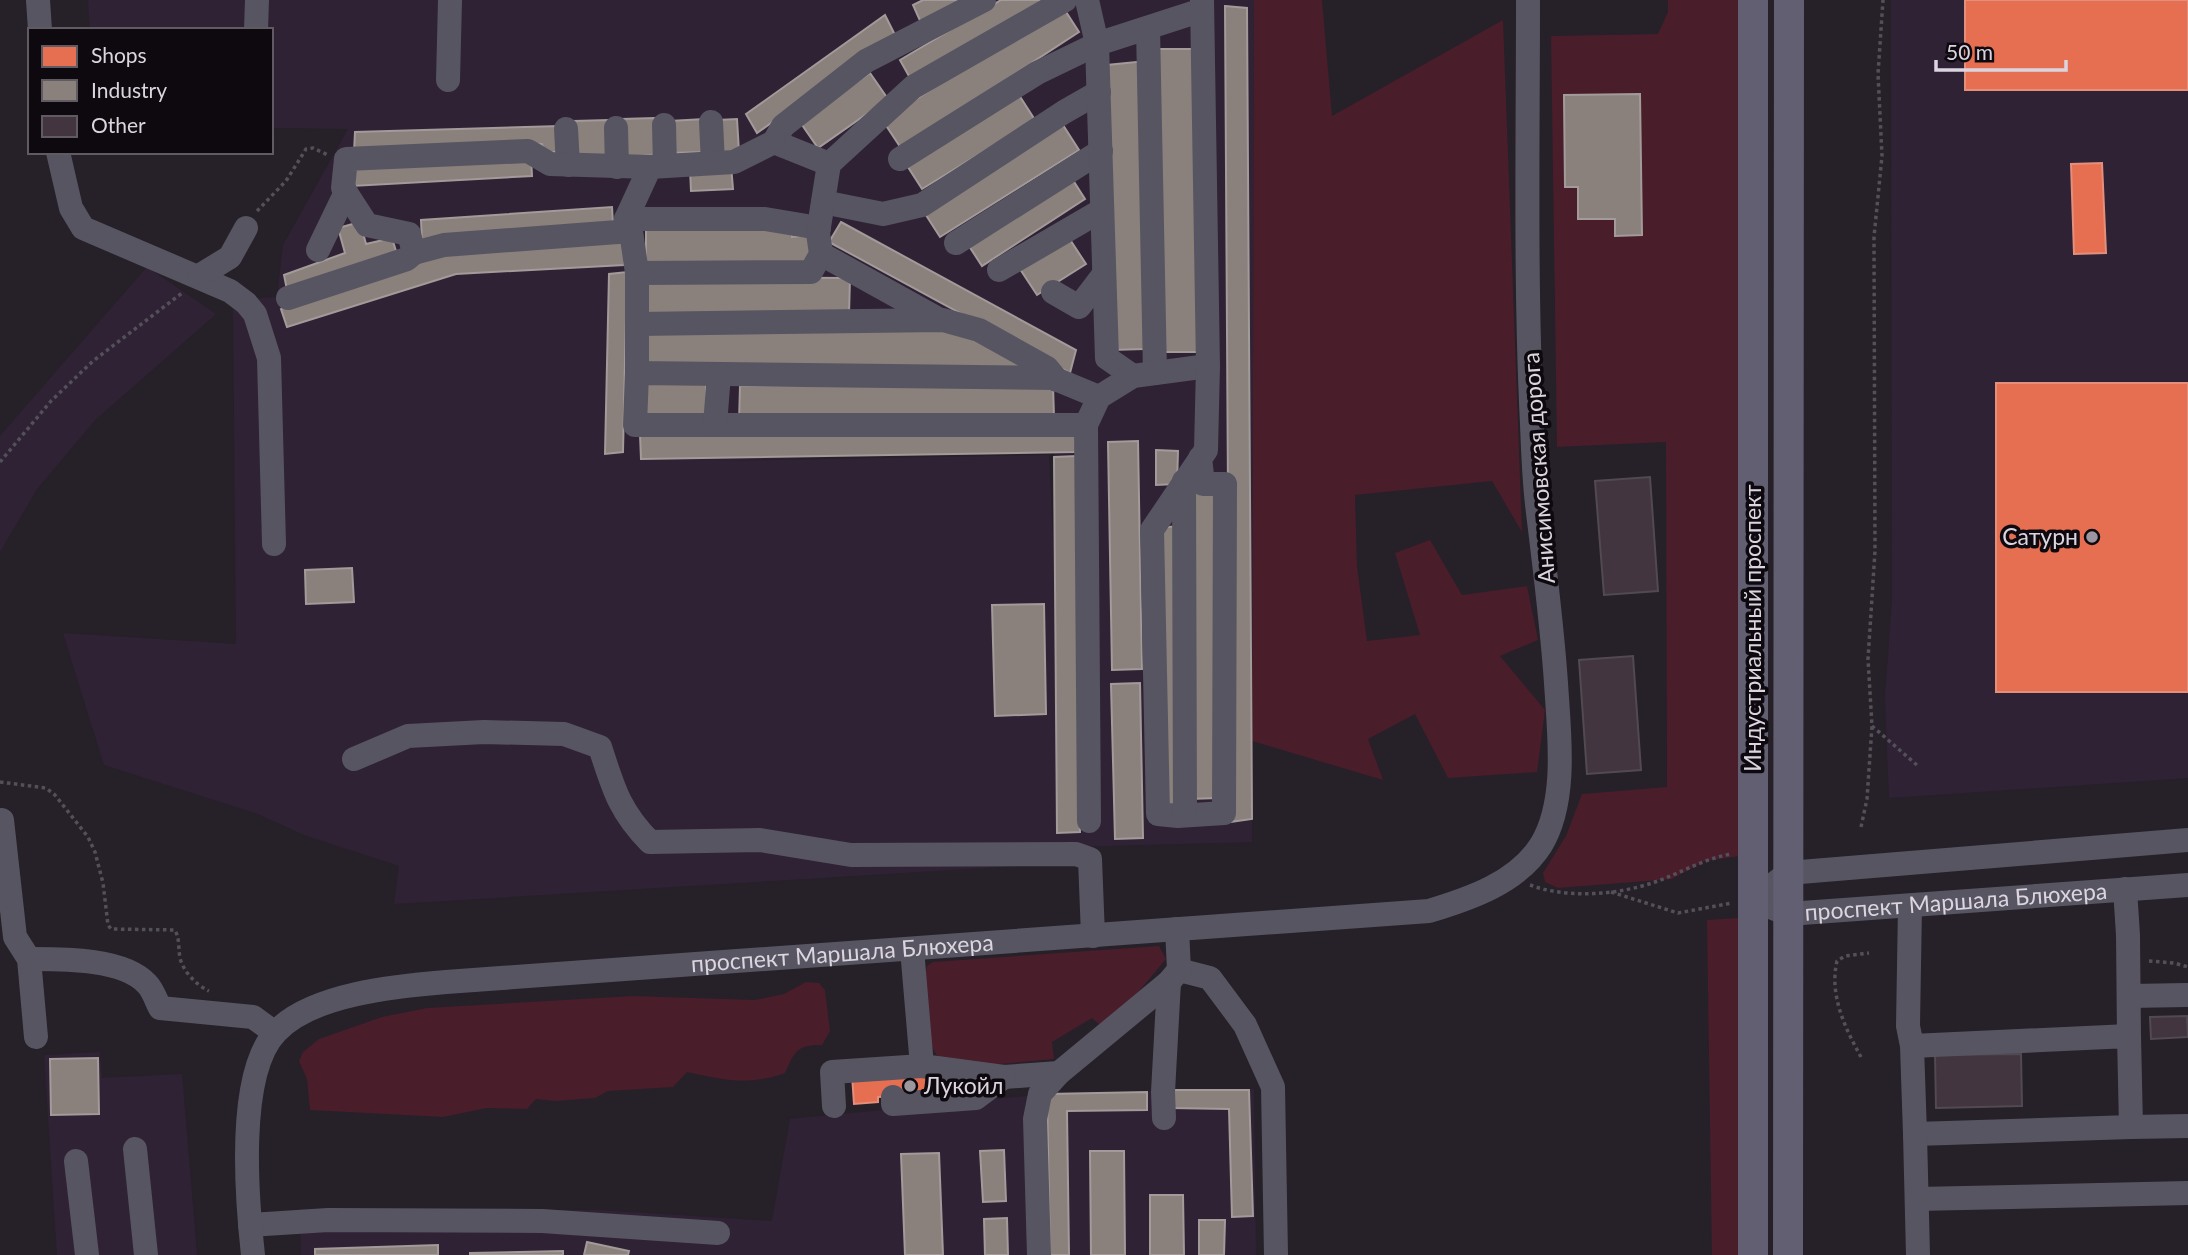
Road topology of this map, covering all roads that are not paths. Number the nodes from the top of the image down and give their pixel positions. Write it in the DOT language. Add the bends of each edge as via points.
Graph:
graph roads {
  1 [pos="37,0"];
  2 [pos="257,0"];
  3 [pos="450,0"];
  4 [pos="984,0"];
  5 [pos="1065,0"];
  6 [pos="1087,0"];
  7 [pos="1528,0"];
  8 [pos="1753,0"];
  9 [pos="1789,0"];
  10 [pos="1202,5"];
  11 [pos="40,28"];
  12 [pos="256,28"];
  13 [pos="1148,28"];
  14 [pos="1097,44"];
  15 [pos="448,80"];
  16 [pos="1099,92"];
  17 [pos="711,122"];
  18 [pos="664,125"];
  19 [pos="616,128"];
  20 [pos="566,129"];
  21 [pos="774,142"];
  22 [pos="1101,151"];
  23 [pos="58,154"];
  24 [pos="900,159"];
  25 [pos="713,163"];
  26 [pos="568,164"];
  27 [pos="829,164"];
  28 [pos="617,167"];
  29 [pos="657,167"];
  30 [pos="346,192"];
  31 [pos="823,202"];
  32 [pos="1102,210"];
  33 [pos="628,225"];
  34 [pos="246,228"];
  35 [pos="819,228"];
  36 [pos="956,243"];
  37 [pos="318,250"];
  38 [pos="414,253"];
  39 [pos="821,254"];
  40 [pos="999,270"];
  41 [pos="637,273"];
  42 [pos="1104,274"];
  43 [pos="199,276"];
  44 [pos="1053,292"];
  45 [pos="288,298"];
  46 [pos="941,320"];
  47 [pos="637,324"];
  48 [pos="1208,366"];
  49 [pos="637,373"];
  50 [pos="719,374"];
  51 [pos="1144,374"];
  52 [pos="1057,380"];
  53 [pos="1099,397"];
  54 [pos="715,425"];
  55 [pos="1086,425"];
  56 [pos="1200,458"];
  57 [pos="1184,481"];
  58 [pos="274,544"];
  59 [pos="354,759"];
  60 [pos="1185,815"];
  61 [pos="2,820"];
  62 [pos="1089,821"];
  63 [pos="2188,840"];
  64 [pos="1788,873"];
  65 [pos="2188,885"];
  66 [pos="2125,889"];
  67 [pos="1473,898"];
  68 [pos="1753,900"];
  69 [pos="1910,906"];
  70 [pos="1788,914"];
  71 [pos="1177,929"];
  72 [pos="1093,936"];
  73 [pos="912,949"];
  74 [pos="29,959"];
  75 [pos="1174,976"];
  76 [pos="2187,995"];
  77 [pos="2129,996"];
  78 [pos="275,1033"];
  79 [pos="2129,1036"];
  80 [pos="36,1037"];
  81 [pos="1912,1046"];
  82 [pos="922,1066"];
  83 [pos="1059,1073"];
  84 [pos="1004,1077"];
  85 [pos="892,1081"];
  86 [pos="834,1107"];
  87 [pos="1164,1118"];
  88 [pos="2188,1126"];
  89 [pos="2131,1127"];
  90 [pos="1915,1134"];
  91 [pos="135,1149"];
  92 [pos="76,1161"];
  93 [pos="2188,1193"];
  94 [pos="1917,1199"];
  95 [pos="250,1225"];
  96 [pos="718,1233"];
  97 [pos="87,1255"];
  98 [pos="146,1255"];
  99 [pos="253,1255"];
  100 [pos="1039,1255"];
  101 [pos="1276,1255"];
  102 [pos="1753,1255"];
  103 [pos="1788,1255"];
  104 [pos="1918,1255"];
  1 -- 11 [label="street"];
  2 -- 12 [label="street"];
  3 -- 15 [label="street"];
  4 -- 21 [label="street" via="866,61 783,125"];
  5 -- 27 [label="street" via="913,87"];
  6 -- 14 [label="street"];
  7 -- 67 [label="street, Анисимовская дорога" via="1532,424 1552,617 1559,786 1541,844 1525,864"];
  8 -- 68 [label="main road, Индустриальный проспект"];
  9 -- 64 [label="main road, Индустриальный проспект"];
  10 -- 13 [label="street"];
  10 -- 48 [label="street"];
  13 -- 14 [label="street"];
  13 -- 51 [label="street"];
  14 -- 16 [label="street"];
  14 -- 24 [label="street" via="1037,73"];
  16 -- 22 [label="street"];
  16 -- 31 [label="street" via="922,205 883,214"];
  17 -- 25 [label="street"];
  18 -- 29 [label="street"];
  19 -- 28 [label="street"];
  20 -- 26 [label="street"];
  21 -- 25 [label="street" via="734,162"];
  21 -- 27 [label="street"];
  22 -- 32 [label="street"];
  22 -- 36 [label="street"];
  23 -- 43 [label="street" via="71,208 83,228"];
  25 -- 29 [label="street"];
  26 -- 28 [label="street"];
  26 -- 30 [label="street" via="550,164 528,151 346,159"];
  27 -- 31 [label="street"];
  28 -- 29 [label="street"];
  29 -- 33 [label="street"];
  30 -- 37 [label="street"];
  30 -- 38 [label="street" via="368,225 409,234"];
  31 -- 35 [label="street"];
  32 -- 40 [label="street"];
  32 -- 42 [label="street"];
  33 -- 35 [label="street" via="765,219"];
  33 -- 38 [label="street" via="444,245"];
  33 -- 41 [label="street"];
  34 -- 43 [label="street" via="230,257"];
  35 -- 39 [label="street"];
  38 -- 45 [label="street"];
  39 -- 41 [label="street" via="811,272"];
  39 -- 46 [label="street"];
  41 -- 47 [label="street"];
  42 -- 44 [label="street" via="1079,307"];
  42 -- 51 [label="street" via="1107,358"];
  43 -- 58 [label="street" via="246,303 255,314 269,358"];
  46 -- 47 [label="street"];
  46 -- 52 [label="street" via="979,330 1047,368"];
  47 -- 49 [label="street"];
  48 -- 51 [label="street"];
  48 -- 56 [label="street" via="1206,450"];
  49 -- 50 [label="street"];
  49 -- 54 [label="street" via="635,425"];
  50 -- 52 [label="street"];
  50 -- 54 [label="street"];
  51 -- 53 [label="street"];
  52 -- 53 [label="street"];
  53 -- 55 [label="street"];
  54 -- 55 [label="street"];
  55 -- 62 [label="street"];
  56 -- 57 [label="street"];
  56 -- 60 [label="street" via="1203,484 1225,484 1224,813"];
  57 -- 60 [label="street"];
  57 -- 60 [label="street" via="1152,530 1158,814"];
  59 -- 72 [label="street" via="408,736 564,734 600,747 618,801 650,842 760,840 851,855 1076,854 1090,859"];
  61 -- 74 [label="street" via="15,937"];
  63 -- 64 [label="street, проспект Маршала Блюхера"];
  64 -- 68 [label="street, проспект Маршала Блюхера"];
  64 -- 70 [label="main road, Индустриальный проспект"];
  65 -- 66 [label="street, проспект Маршала Блюхера"];
  66 -- 69 [label="street, проспект Маршала Блюхера"];
  66 -- 77 [label="street"];
  67 -- 71 [label="street, проспект Маршала Блюхера" via="1429,911"];
  68 -- 70 [label="street, проспект Маршала Блюхера"];
  68 -- 102 [label="main road, Индустриальный проспект"];
  69 -- 70 [label="street, проспект Маршала Блюхера"];
  69 -- 81 [label="street" via="1908,1026"];
  70 -- 103 [label="main road, Индустриальный проспект"];
  71 -- 72 [label="street, проспект Маршала Блюхера"];
  71 -- 75 [label="street"];
  72 -- 73 [label="street, проспект Маршала Блюхера"];
  73 -- 78 [label="street, проспект Маршала Блюхера" via="416,985 349,995 313,1007"];
  73 -- 82 [label="street"];
  74 -- 78 [label="street" via="79,959 131,971 147,983 160,1008 253,1017"];
  74 -- 80 [label="street"];
  75 -- 83 [label="street"];
  75 -- 87 [label="street"];
  75 -- 101 [label="street" via="1210,978 1245,1025 1273,1087"];
  76 -- 77 [label="street"];
  77 -- 79 [label="street"];
  78 -- 95 [label="street, проспект Маршала Блюхера" via="254,1083 247,1138"];
  79 -- 81 [label="street"];
  79 -- 89 [label="street"];
  81 -- 90 [label="street"];
  82 -- 84 [label="street"];
  82 -- 85 [label="street"];
  83 -- 84 [label="street"];
  83 -- 100 [label="street" via="1040,1094 1035,1119"];
  84 -- 85 [label="street" via="976,1098 893,1104"];
  85 -- 86 [label="street" via="832,1072"];
  88 -- 89 [label="street"];
  89 -- 90 [label="street"];
  90 -- 94 [label="street"];
  91 -- 98 [label="street"];
  92 -- 97 [label="street"];
  93 -- 94 [label="street"];
  94 -- 104 [label="street"];
  95 -- 96 [label="street" via="328,1220 542,1221"];
  95 -- 99 [label="street, проспект Маршала Блюхера"];
}
